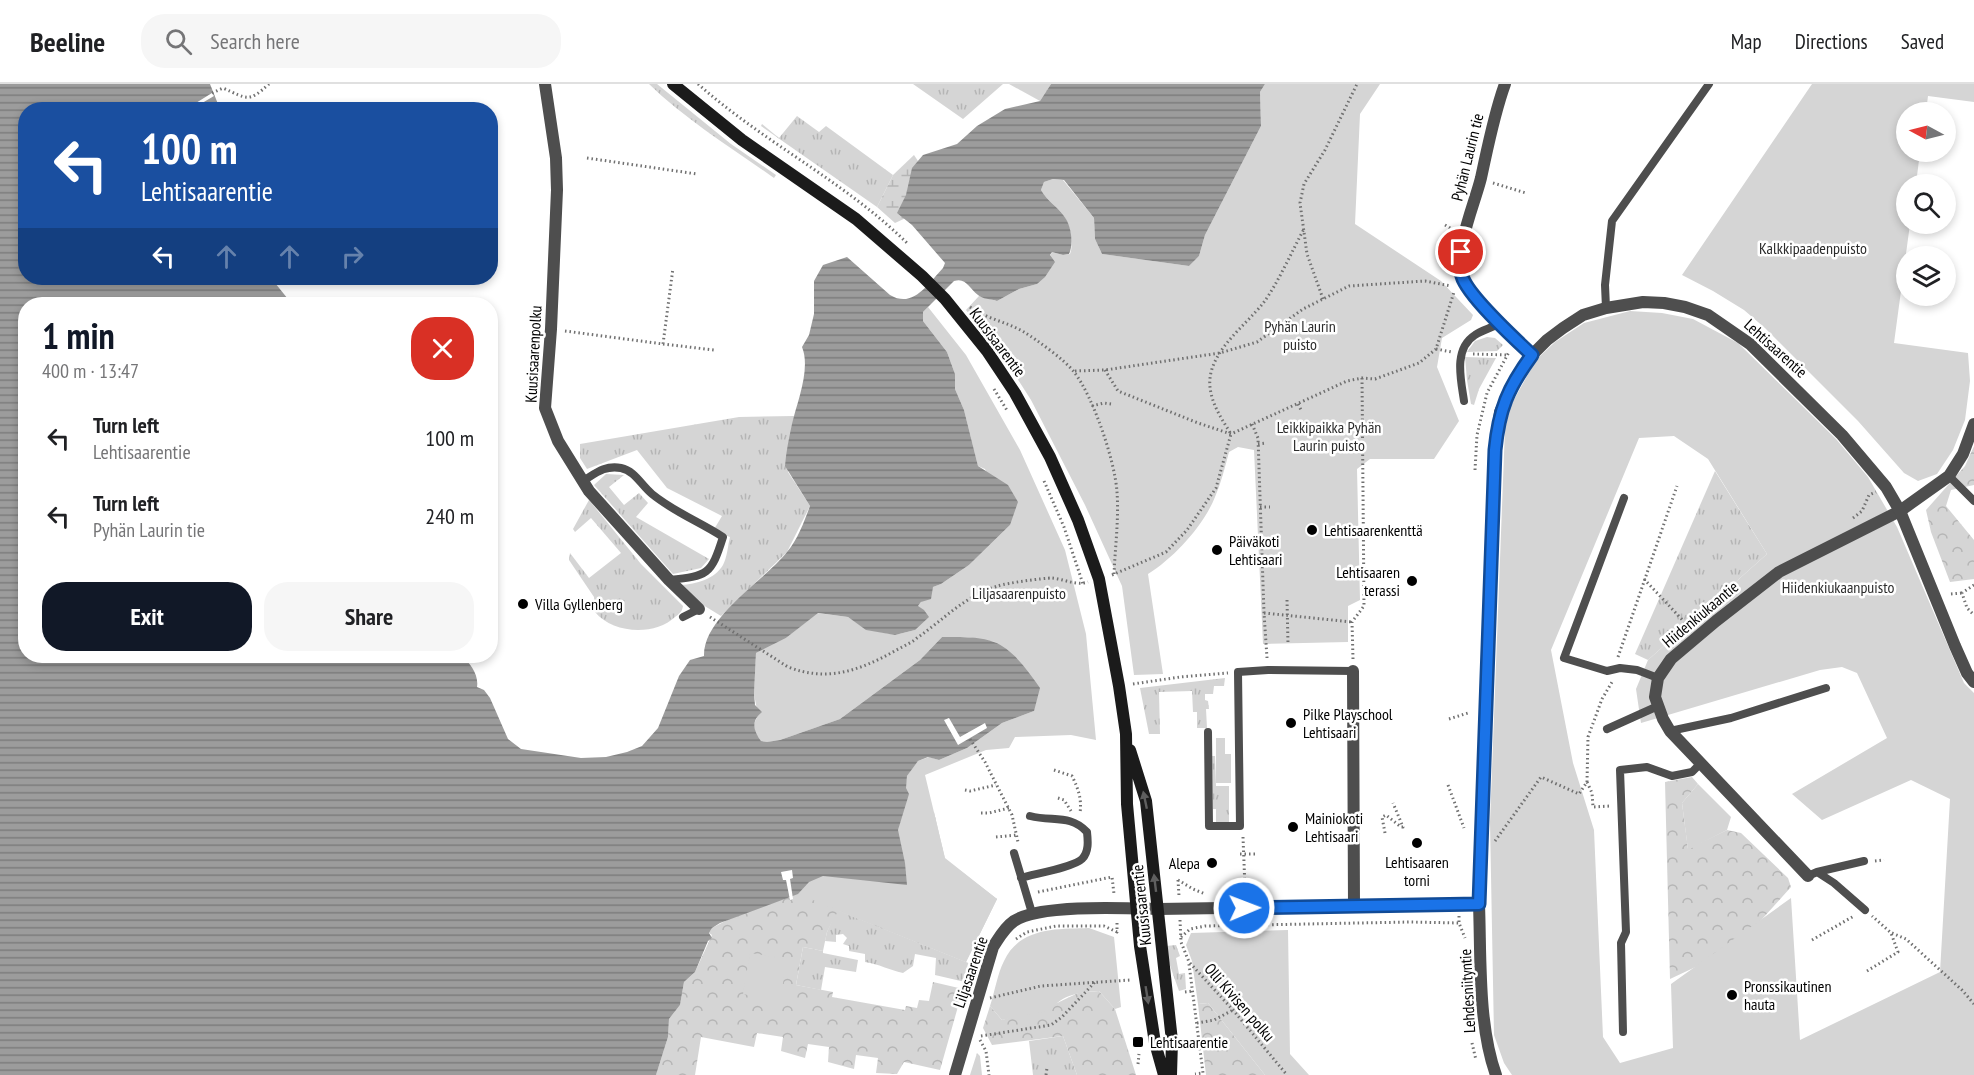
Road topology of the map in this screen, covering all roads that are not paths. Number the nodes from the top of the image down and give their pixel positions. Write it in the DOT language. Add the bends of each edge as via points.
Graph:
graph roads {
  1 [pos="545,84"];
  2 [pos="673,84"];
  3 [pos="1505,84"];
  4 [pos="1709,84"];
  5 [pos="1606,308"];
  6 [pos="1500,323"];
  7 [pos="1532,355"];
  8 [pos="1464,401"];
  9 [pos="1974,424"];
  10 [pos="1949,476"];
  11 [pos="583,481"];
  12 [pos="1624,498"];
  13 [pos="1974,501"];
  14 [pos="1900,511"];
  15 [pos="669,580"];
  16 [pos="699,609"];
  17 [pos="683,617"];
  18 [pos="1353,671"];
  19 [pos="1658,678"];
  20 [pos="1974,682"];
  21 [pos="1826,688"];
  22 [pos="1658,706"];
  23 [pos="1607,729"];
  24 [pos="1670,731"];
  25 [pos="1208,732"];
  26 [pos="1126,734"];
  27 [pos="1700,764"];
  28 [pos="1030,816"];
  29 [pos="1017,852"];
  30 [pos="1864,861"];
  31 [pos="1813,874"];
  32 [pos="1021,878"];
  33 [pos="1479,904"];
  34 [pos="1354,906"];
  35 [pos="1137,908"];
  36 [pos="1158,909"];
  37 [pos="1865,910"];
  38 [pos="1032,913"];
  39 [pos="1623,1032"];
  40 [pos="955,1075"];
  41 [pos="1164,1075"];
  42 [pos="1171,1075"];
  43 [pos="1496,1075"];
  1 -- 11 [label="street, Kuusisaarenpolku" via="557,179 545,408 558,441"];
  2 -- 26 [label="main road, Kuusisaarentie" via="741,140 856,219 945,299 987,351 1050,456 1074,509 1099,579"];
  3 -- 6 [label="street, Pyhän Laurin tie" via="1461,252 1462,278"];
  4 -- 5 [label="lane" via="1612,221"];
  5 -- 7 [label="street, Lehtisaarentie" via="1583,315"];
  5 -- 14 [label="street, Lehtisaarentie" via="1664,303 1708,315 1728,327 1842,435"];
  6 -- 7 [label="street, Pyhän Laurin tie"];
  6 -- 8 [label="lane" via="1474,335 1464,347 1460,363"];
  7 -- 33 [label="street, Lehtisaarentie" via="1507,394 1500,412 1495,450"];
  9 -- 10 [label="street" via="1963,454"];
  10 -- 13 [label="lane"];
  10 -- 14 [label="street, Hiidenkiukaantie"];
  11 -- 15 [label="street, Kuusisaarenpolku"];
  11 -- 15 [label="lane" via="605,467 630,471 672,510 723,537 715,564 705,574"];
  12 -- 19 [label="lane" via="1564,658 1607,671 1637,670"];
  14 -- 19 [label="street, Hiidenkiukaantie" via="1779,572 1671,659"];
  14 -- 20 [label="street, Lehtisaarentie" via="1955,646"];
  15 -- 16 [label="street, Kuusisaarenpolku"];
  16 -- 17 [label="lane"];
  18 -- 25 [label="lane" via="1238,672 1240,826 1209,826"];
  18 -- 34 [label="street"];
  19 -- 22 [label="street"];
  21 -- 24 [label="lane" via="1731,718"];
  22 -- 23 [label="lane"];
  22 -- 24 [label="street"];
  24 -- 27 [label="street"];
  26 -- 35 [label="main road, Kuusisaarentie" via="1127,804"];
  36 -- 26 [label="main road, Kuusisaarentie, one-way" via="1146,801"];
  27 -- 31 [label="street"];
  27 -- 39 [label="lane" via="1692,772 1672,776 1647,767 1620,770 1626,933 1621,943"];
  28 -- 32 [label="lane" via="1074,821 1088,832 1087,850 1081,860 1071,865"];
  29 -- 32 [label="lane"];
  30 -- 31 [label="lane"];
  31 -- 37 [label="lane" via="1834,883"];
  32 -- 38 [label="lane"];
  33 -- 34 [label="street"];
  33 -- 43 [label="street, Lehdesniityntie" via="1484,1028"];
  34 -- 36 [label="street"];
  35 -- 36 [label="street, Liljasaarentie"];
  35 -- 38 [label="street, Liljasaarentie"];
  35 -- 41 [label="main road, Kuusisaarentie, one-way" via="1155,1043"];
  36 -- 42 [label="main road, Kuusisaarentie" via="1172,1041"];
  38 -- 40 [label="street, Liljasaarentie" via="1014,921 993,947"];
}
